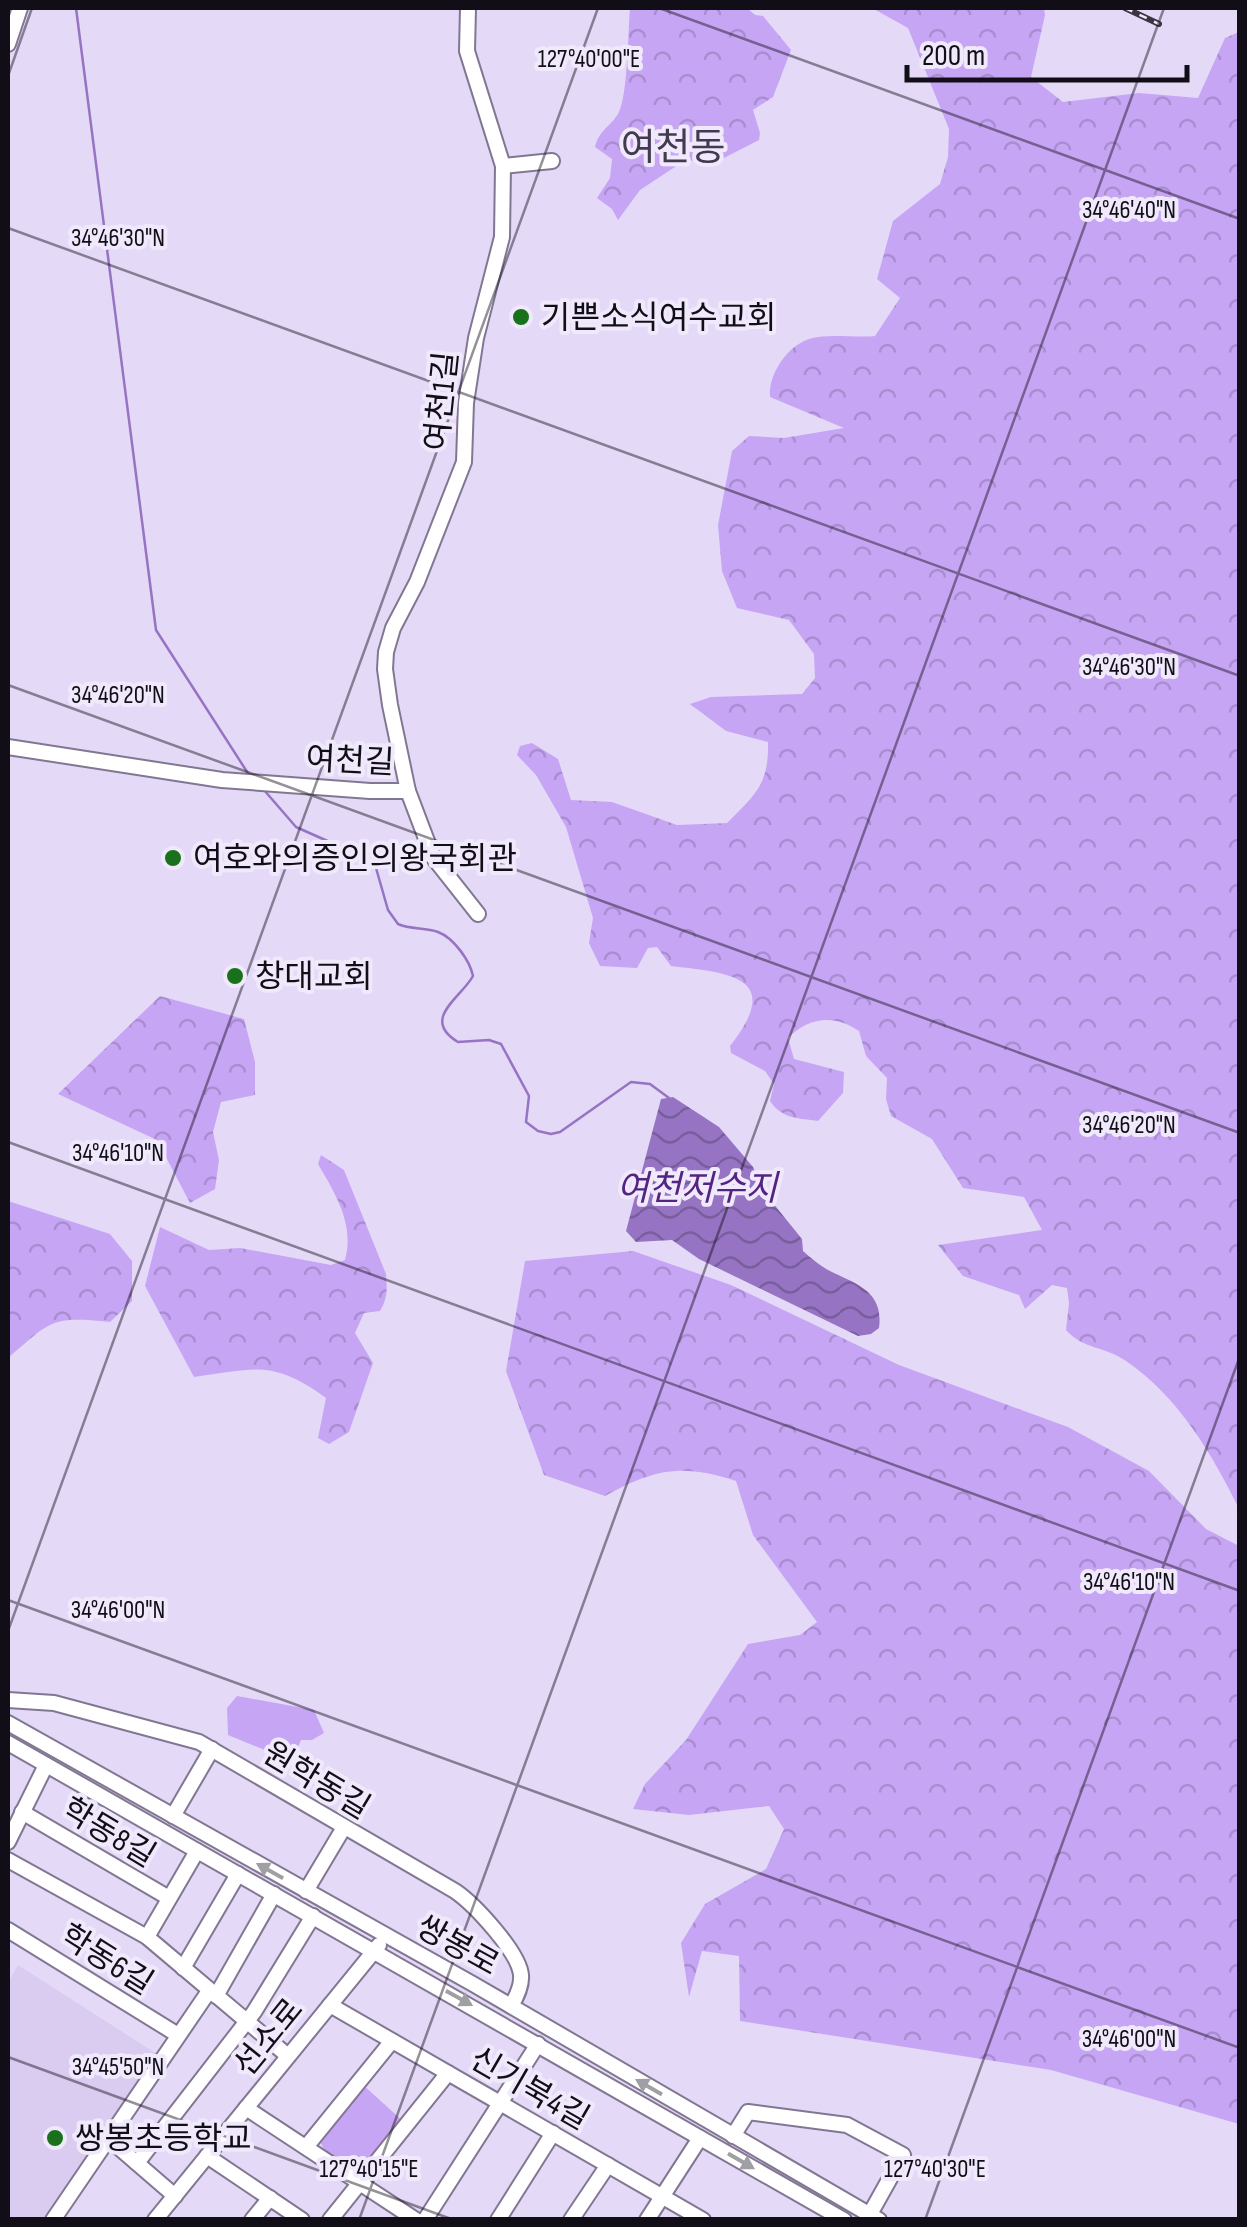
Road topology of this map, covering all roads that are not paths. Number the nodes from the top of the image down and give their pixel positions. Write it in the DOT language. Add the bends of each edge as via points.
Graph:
graph roads {
  1 [pos="20,8"];
  2 [pos="468,8"];
  3 [pos="8,44"];
  4 [pos="552,161"];
  5 [pos="503,166"];
  6 [pos="8,748"];
  7 [pos="408,791"];
  8 [pos="478,914"];
  9 [pos="8,1700"];
  10 [pos="8,1724"];
  11 [pos="8,1743"];
  12 [pos="212,1749"];
  13 [pos="46,1764"];
  14 [pos="22,1812"];
  15 [pos="173,1816"];
  16 [pos="344,1829"];
  17 [pos="8,1842"];
  18 [pos="197,1851"];
  19 [pos="8,1860"];
  20 [pos="238,1874"];
  21 [pos="306,1892"];
  22 [pos="274,1894"];
  23 [pos="168,1898"];
  24 [pos="313,1916"];
  25 [pos="8,1930"];
  26 [pos="386,1936"];
  27 [pos="147,1937"];
  28 [pos="374,1951"];
  29 [pos="183,1968"];
  30 [pos="212,1994"];
  31 [pos="330,2005"];
  32 [pos="512,2006"];
  33 [pos="246,2021"];
  34 [pos="178,2036"];
  35 [pos="392,2041"];
  36 [pos="538,2044"];
  37 [pos="288,2056"];
  38 [pos="448,2073"];
  39 [pos="501,2104"];
  40 [pos="246,2108"];
  41 [pos="553,2133"];
  42 [pos="733,2136"];
  43 [pos="700,2138"];
  44 [pos="110,2139"];
  45 [pos="306,2148"];
  46 [pos="207,2156"];
  47 [pos="137,2163"];
  48 [pos="608,2165"];
  49 [pos="360,2183"];
  50 [pos="175,2196"];
  51 [pos="662,2196"];
  52 [pos="270,2198"];
  53 [pos="874,2217"];
  54 [pos="53,2220"];
  55 [pos="155,2220"];
  56 [pos="252,2220"];
  57 [pos="302,2220"];
  58 [pos="330,2220"];
  59 [pos="416,2220"];
  60 [pos="425,2220"];
  61 [pos="498,2220"];
  62 [pos="571,2220"];
  63 [pos="647,2220"];
  64 [pos="704,2220"];
  65 [pos="844,2220"];
  1 -- 3 [label="street"];
  2 -- 5 [label="street, 여천1길" via="467,51"];
  4 -- 5 [label="street"];
  5 -- 7 [label="street, 여천1길" via="502,237 476,338 464,462 386,652"];
  6 -- 7 [label="street, 여천길" via="248,782"];
  7 -- 8 [label="street, 여천길" via="433,857"];
  9 -- 12 [label="street, 원학동길" via="54,1702"];
  10 -- 15 [label="street, 쌍봉로"];
  11 -- 13 [label="street, 쌍봉로"];
  12 -- 15 [label="street"];
  12 -- 16 [label="street, 원학동길"];
  13 -- 14 [label="street, 학동8길"];
  13 -- 18 [label="street, 쌍봉로"];
  14 -- 17 [label="street, 학동8길"];
  14 -- 23 [label="street, 학동8길"];
  21 -- 15 [label="street, 쌍봉로, one-way"];
  16 -- 21 [label="street"];
  16 -- 32 [label="street, 원학동길" via="472,1904 519,1966"];
  18 -- 20 [label="street, 쌍봉로"];
  18 -- 23 [label="street, 학동8길"];
  19 -- 27 [label="street"];
  20 -- 22 [label="street, 쌍봉로"];
  20 -- 29 [label="street"];
  21 -- 26 [label="street, 쌍봉로"];
  22 -- 24 [label="street, 쌍봉로"];
  22 -- 30 [label="street"];
  23 -- 27 [label="street, 학동8길"];
  24 -- 28 [label="street, 쌍봉로"];
  24 -- 33 [label="street"];
  25 -- 34 [label="street, 학동6길"];
  26 -- 28 [label="street, 선소로"];
  26 -- 32 [label="street, 쌍봉로"];
  27 -- 29 [label="street"];
  28 -- 31 [label="street, 선소로"];
  28 -- 36 [label="street, 쌍봉로, one-way"];
  29 -- 30 [label="street"];
  30 -- 33 [label="street"];
  30 -- 34 [label="street"];
  31 -- 35 [label="street, 신기북4길"];
  31 -- 37 [label="street, 선소로"];
  42 -- 32 [label="street, 쌍봉로, one-way"];
  33 -- 37 [label="street"];
  33 -- 47 [label="street"];
  34 -- 44 [label="street"];
  35 -- 38 [label="street, 신기북4길"];
  35 -- 45 [label="street"];
  36 -- 39 [label="street"];
  36 -- 43 [label="street, 쌍봉로"];
  37 -- 40 [label="street, 선소로"];
  38 -- 39 [label="street, 신기북4길"];
  38 -- 49 [label="street"];
  39 -- 41 [label="street, 신기북4길"];
  39 -- 60 [label="street"];
  40 -- 45 [label="street"];
  40 -- 46 [label="street, 선소로"];
  41 -- 48 [label="street, 신기북4길"];
  41 -- 61 [label="street"];
  42 -- 53 [label="street, 쌍봉로"];
  42 -- 53 [label="street" via="748,2112 847,2125 903,2155"];
  43 -- 51 [label="street"];
  43 -- 65 [label="street, 쌍봉로, one-way"];
  44 -- 47 [label="street"];
  44 -- 54 [label="street"];
  45 -- 49 [label="street"];
  46 -- 50 [label="street, 선소로"];
  46 -- 52 [label="street"];
  47 -- 50 [label="street"];
  48 -- 51 [label="street, 신기북4길"];
  48 -- 62 [label="street"];
  49 -- 58 [label="street"];
  49 -- 59 [label="street"];
  50 -- 55 [label="street, 선소로"];
  51 -- 63 [label="street"];
  51 -- 64 [label="street, 신기북4길"];
  52 -- 56 [label="street"];
  52 -- 57 [label="street"];
}
